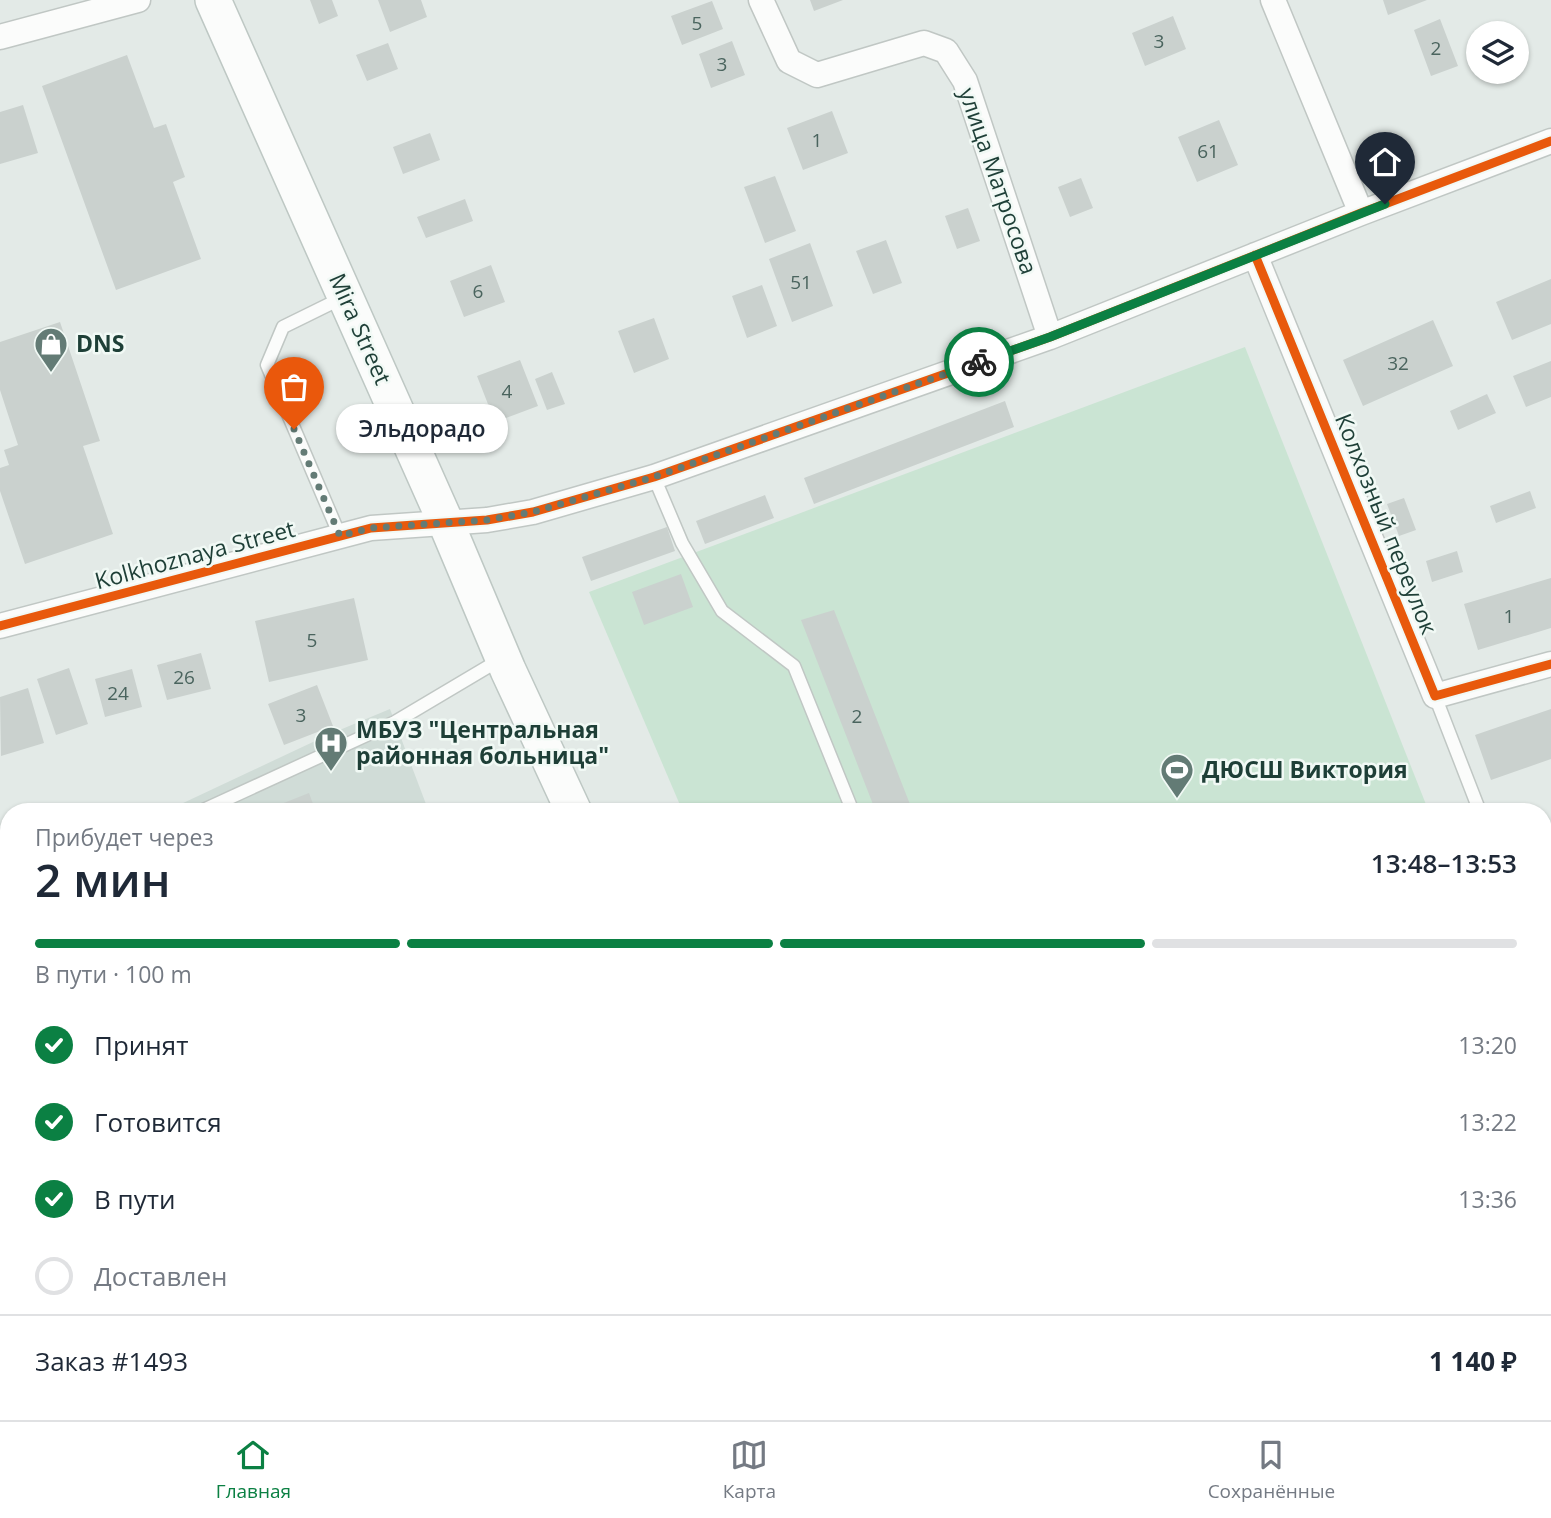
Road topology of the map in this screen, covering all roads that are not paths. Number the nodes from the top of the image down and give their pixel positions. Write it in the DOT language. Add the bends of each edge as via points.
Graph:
graph roads {
  1 [pos="138,0"];
  2 [pos="214,0"];
  3 [pos="761,0"];
  4 [pos="1273,0"];
  5 [pos="0,37"];
  6 [pos="1551,141"];
  7 [pos="1361,213"];
  8 [pos="1255,255"];
  9 [pos="345,297"];
  10 [pos="1050,337"];
  11 [pos="654,477"];
  12 [pos="446,523"];
  13 [pos="340,536"];
  14 [pos="0,626"];
  15 [pos="503,658"];
  16 [pos="1551,664"];
  17 [pos="1435,696"];
  18 [pos="219,803"];
  19 [pos="570,803"];
  20 [pos="849,803"];
  21 [pos="1477,803"];
  1 -- 5 [label="street"];
  2 -- 9 [label="main road, Mira Street"];
  3 -- 10 [label="street, улица Матросова" via="789,61 817,75 924,43 946,51 965,80"];
  4 -- 7 [label="street"];
  6 -- 7 [label="street, Kolkhoznaya Street"];
  7 -- 8 [label="street, Kolkhoznaya Street"];
  8 -- 10 [label="street, Kolkhoznaya Street"];
  8 -- 17 [label="street, Колхозный переулок"];
  9 -- 12 [label="main road, Mira Street"];
  9 -- 13 [label="lane" via="283,327 267,365"];
  10 -- 11 [label="street, Kolkhoznaya Street"];
  11 -- 12 [label="street, Kolkhoznaya Street" via="533,512"];
  11 -- 20 [label="lane" via="681,543 722,611 794,666"];
  12 -- 13 [label="street, Kolkhoznaya Street" via="371,528"];
  12 -- 15 [label="main road, Mira Street"];
  13 -- 14 [label="street, Kolkhoznaya Street"];
  15 -- 18 [label="lane" via="395,722"];
  15 -- 19 [label="main road, Mira Street"];
  16 -- 17 [label="street"];
  17 -- 21 [label="lane"];
}
